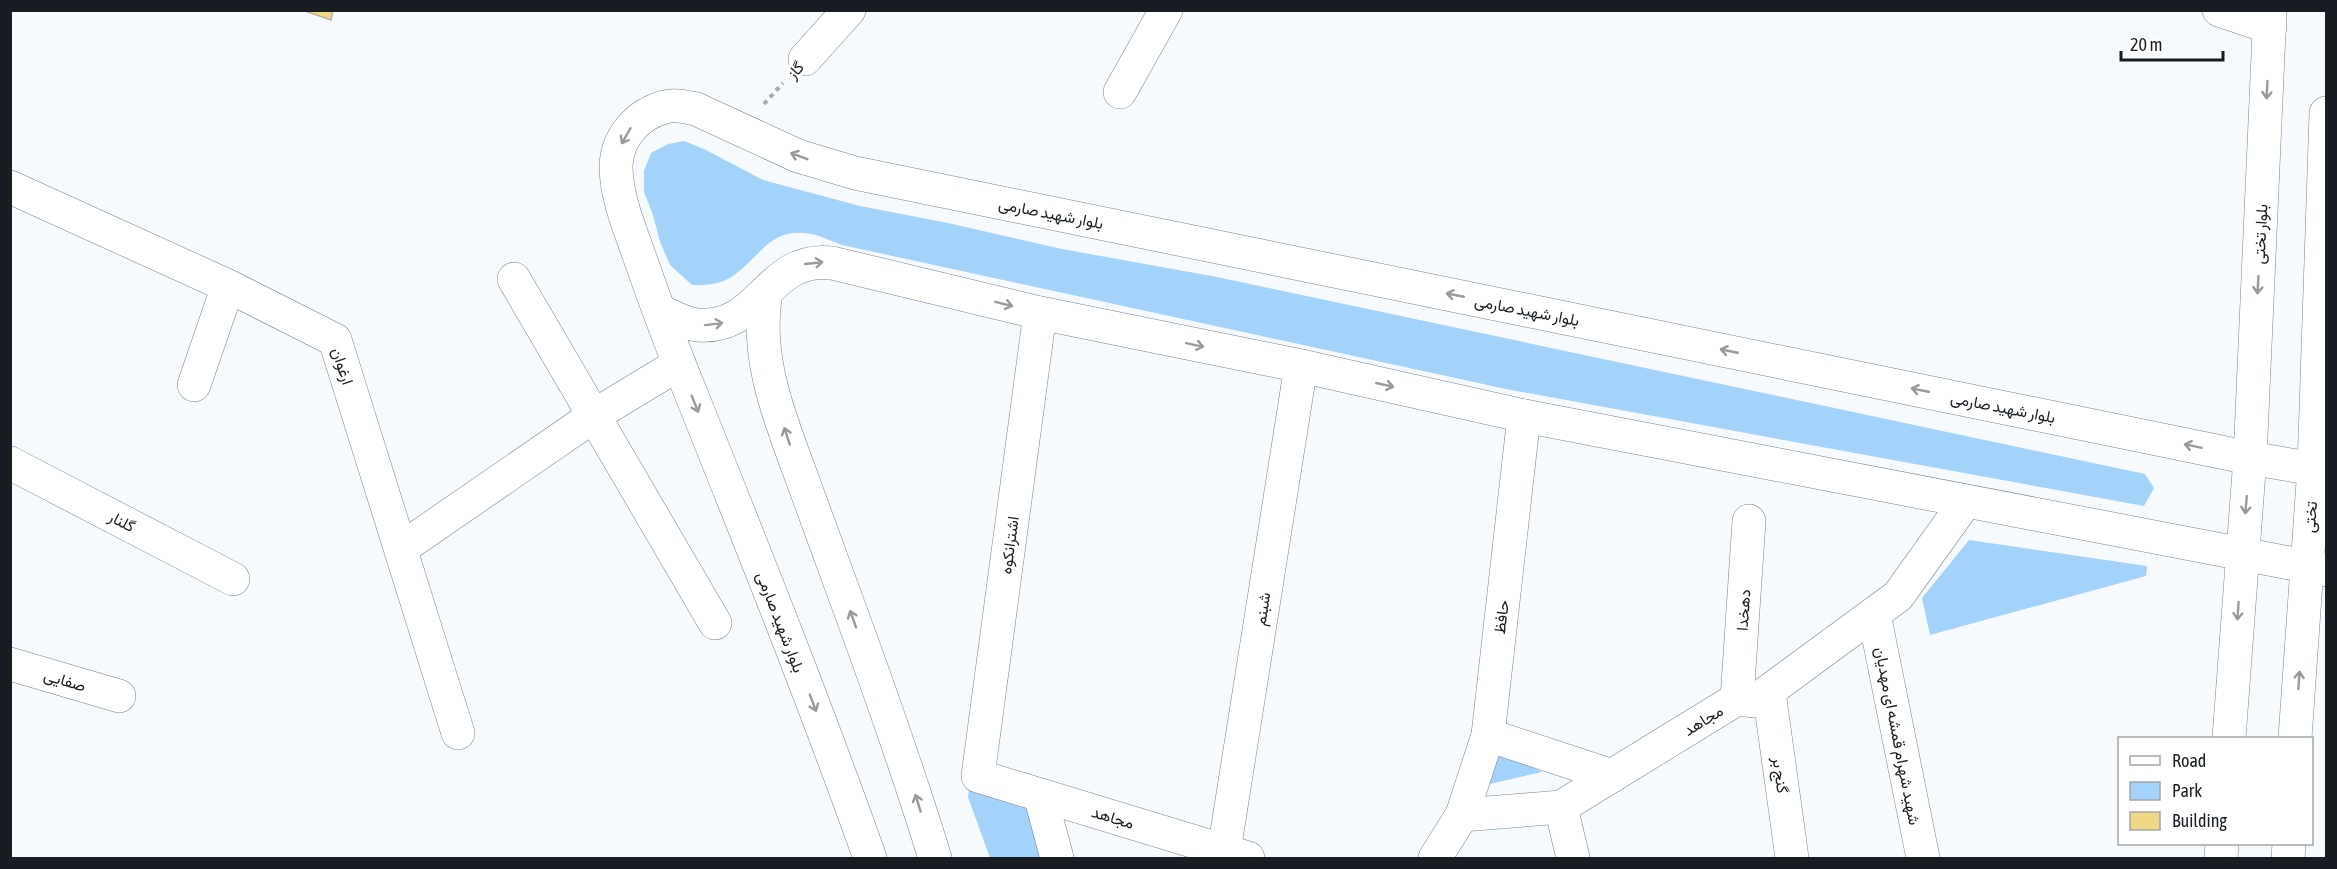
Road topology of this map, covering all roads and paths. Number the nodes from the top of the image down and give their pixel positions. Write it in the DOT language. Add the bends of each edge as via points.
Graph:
graph roads {
  1 [pos="849,10"];
  2 [pos="1166,10"];
  3 [pos="2219,10"];
  4 [pos="2270,19"];
  5 [pos="804,59"];
  6 [pos="1120,92"];
  7 [pos="2326,113"];
  8 [pos="741,130"];
  9 [pos="10,187"];
  10 [pos="514,279"];
  11 [pos="228,286"];
  12 [pos="766,292"];
  13 [pos="658,310"];
  14 [pos="1040,313"];
  15 [pos="679,364"];
  16 [pos="1301,366"];
  17 [pos="194,385"];
  18 [pos="595,414"];
  19 [pos="1524,416"];
  20 [pos="2250,458"];
  21 [pos="10,463"];
  22 [pos="2320,469"];
  23 [pos="1966,501"];
  24 [pos="1749,521"];
  25 [pos="402,548"];
  26 [pos="2242,553"];
  27 [pos="2316,568"];
  28 [pos="233,579"];
  29 [pos="1874,614"];
  30 [pos="715,623"];
  31 [pos="10,664"];
  32 [pos="1768,692"];
  33 [pos="119,696"];
  34 [pos="1737,699"];
  35 [pos="458,733"];
  36 [pos="1488,735"];
  37 [pos="2229,737"];
  38 [pos="2295,737"];
  39 [pos="978,776"];
  40 [pos="1612,776"];
  41 [pos="1040,795"];
  42 [pos="1561,807"];
  43 [pos="1462,815"];
  44 [pos="1236,855"];
  45 [pos="870,858"];
  46 [pos="936,858"];
  47 [pos="1057,858"];
  48 [pos="1435,858"];
  49 [pos="1572,858"];
  50 [pos="1792,858"];
  51 [pos="1923,858"];
  1 -- 5 [label="main road, گاز"];
  2 -- 6 [label="main road"];
  3 -- 4 [label="main road"];
  4 -- 20 [label="main road, بلوار تختی, one-way"];
  5 -- 8 [label="path, گاز"];
  7 -- 22 [label="main road"];
  8 -- 13 [label="main road, بلوار شهید صارمی, one-way" via="713,115 679,106 650,114 634,123 625,135 616,164 618,184"];
  20 -- 8 [label="main road, بلوار شهید صارمی, one-way" via="855,173 798,156"];
  9 -- 11 [label="main road, ارغوان"];
  10 -- 18 [label="main road"];
  11 -- 17 [label="main road"];
  11 -- 25 [label="main road, ارغوان" via="335,340"];
  13 -- 12 [label="main road, one-way" via="696,325 716,325 748,310"];
  12 -- 14 [label="main road, one-way" via="786,273 816,261"];
  46 -- 12 [label="main road, one-way" via="903,754 771,388 762,337"];
  13 -- 15 [label="main road, بلوار شهید صارمی"];
  14 -- 16 [label="main road, one-way"];
  14 -- 39 [label="main road, اشترانکوه"];
  15 -- 18 [label="main road"];
  15 -- 45 [label="main road, بلوار شهید صارمی, one-way"];
  16 -- 19 [label="main road, one-way"];
  16 -- 44 [label="main road, شبنم"];
  18 -- 25 [label="main road"];
  18 -- 30 [label="main road"];
  19 -- 23 [label="main road"];
  19 -- 36 [label="main road, حافظ"];
  20 -- 22 [label="main road, بلوار شهید صارمی"];
  20 -- 26 [label="main road, one-way"];
  21 -- 28 [label="main road, گلنار"];
  22 -- 27 [label="main road, تختی"];
  23 -- 26 [label="main road"];
  23 -- 29 [label="main road, مجاهد" via="1898,596"];
  24 -- 34 [label="main road, دهخدا"];
  25 -- 35 [label="main road, ارغوان"];
  26 -- 27 [label="main road"];
  26 -- 37 [label="main road, one-way"];
  38 -- 27 [label="main road, one-way"];
  29 -- 32 [label="main road, مجاهد"];
  29 -- 51 [label="main road, شهید شهرام قمشه ای مهدیان"];
  31 -- 33 [label="main road, صفایی"];
  32 -- 34 [label="main road, مجاهد" via="1755,701"];
  32 -- 50 [label="main road, گنج بر"];
  34 -- 40 [label="main road, مجاهد"];
  36 -- 40 [label="main road"];
  36 -- 43 [label="main road, حافظ"];
  39 -- 41 [label="main road, مجاهد"];
  40 -- 42 [label="main road, مجاهد"];
  41 -- 44 [label="main road, مجاهد"];
  41 -- 47 [label="main road"];
  42 -- 43 [label="main road, مجاهد"];
  42 -- 49 [label="main road"];
  43 -- 48 [label="main road"];
}
